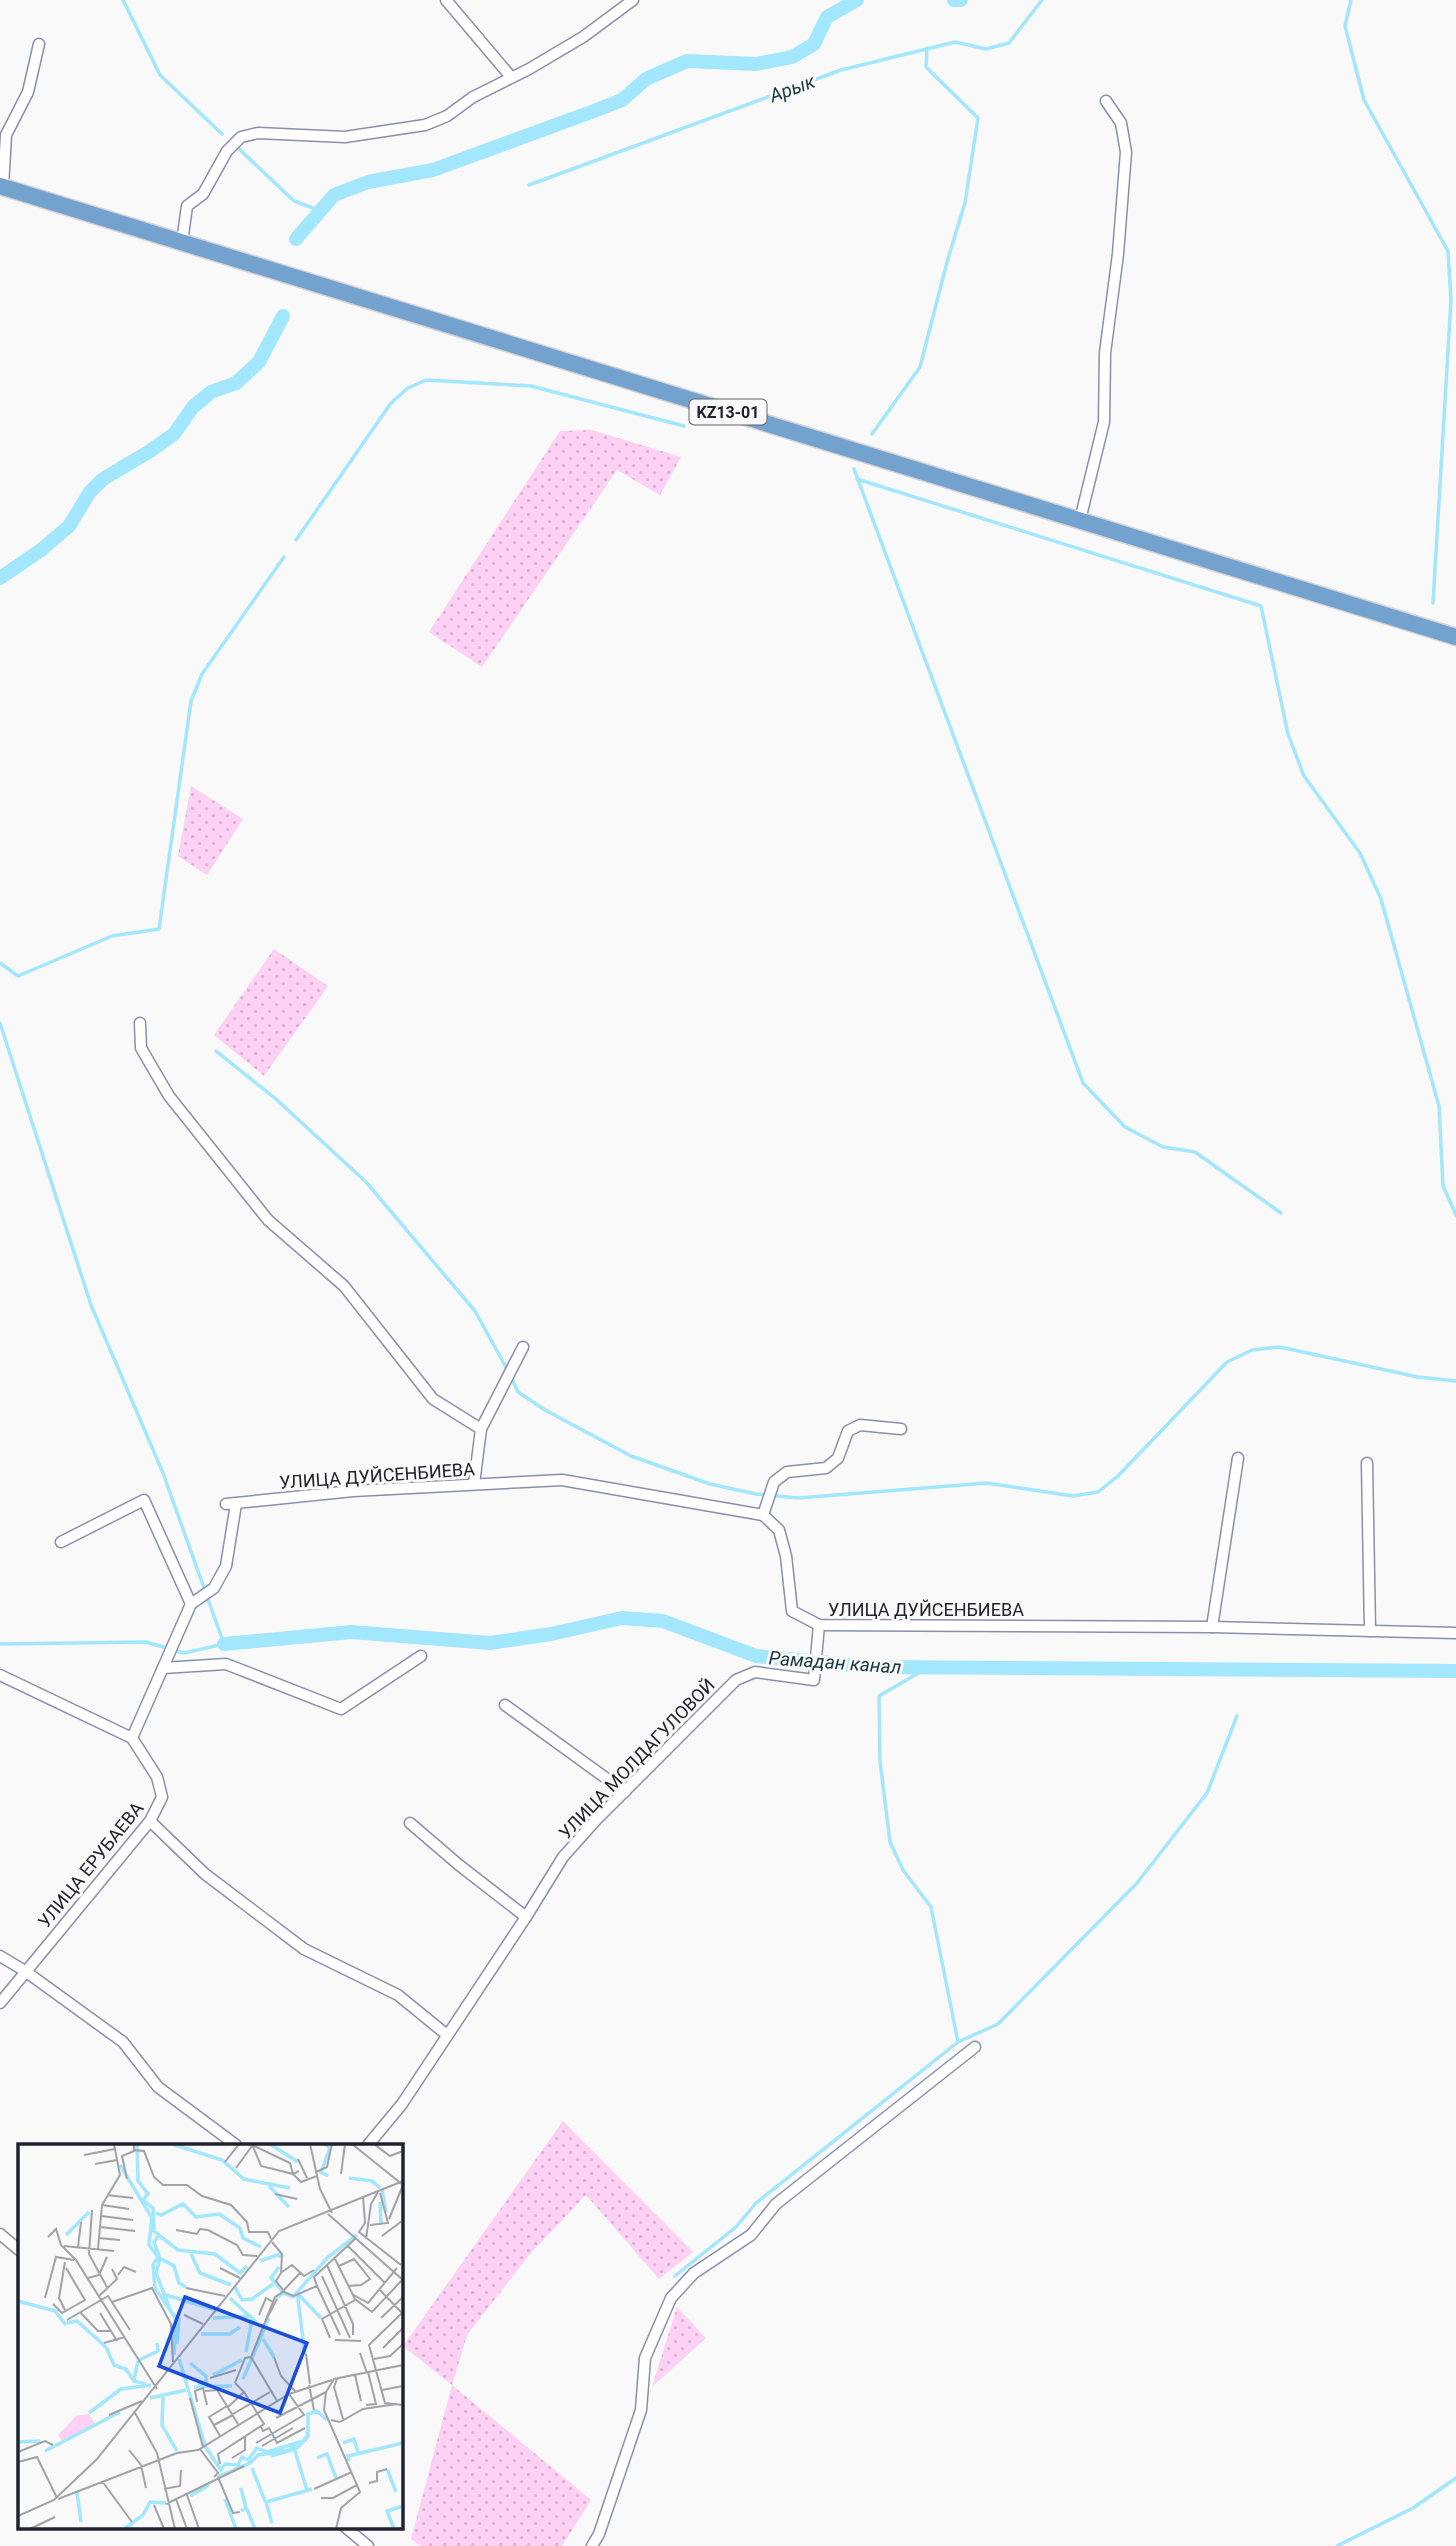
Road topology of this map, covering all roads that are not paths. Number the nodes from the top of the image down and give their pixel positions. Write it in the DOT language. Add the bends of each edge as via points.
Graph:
graph roads {
  1 [pos="446,0"];
  2 [pos="633,0"];
  3 [pos="39,44"];
  4 [pos="512,77"];
  5 [pos="1106,101"];
  6 [pos="3,132"];
  7 [pos="1,186"];
  8 [pos="182,242"];
  9 [pos="1080,520"];
  10 [pos="1456,636"];
  11 [pos="140,1023"];
  12 [pos="523,1347"];
  13 [pos="481,1429"];
  14 [pos="901,1429"];
  15 [pos="1238,1458"];
  16 [pos="1367,1463"];
  17 [pos="474,1484"];
  18 [pos="763,1515"];
  19 [pos="61,1542"];
  20 [pos="191,1604"];
  21 [pos="820,1625"];
  22 [pos="1212,1627"];
  23 [pos="1370,1631"];
  24 [pos="1456,1633"];
  25 [pos="421,1656"];
  26 [pos="163,1668"];
  27 [pos="0,1675"];
  28 [pos="505,1705"];
  29 [pos="132,1738"];
  30 [pos="625,1792"];
  31 [pos="150,1821"];
  32 [pos="410,1823"];
  33 [pos="526,1917"];
  34 [pos="0,1956"];
  35 [pos="25,1971"];
  36 [pos="0,2003"];
  37 [pos="447,2035"];
  38 [pos="975,2047"];
  39 [pos="235,2144"];
  40 [pos="369,2144"];
  41 [pos="0,2234"];
  42 [pos="18,2249"];
  43 [pos="346,2528"];
  44 [pos="368,2546"];
  45 [pos="592,2546"];
  1 -- 4 [label="street"];
  2 -- 4 [label="street" via="583,37"];
  3 -- 6 [label="street" via="28,92"];
  4 -- 8 [label="street" via="447,116 404,130 345,137 258,133 241,137 227,151 203,194 187,206"];
  5 -- 9 [label="street" via="1121,122 1126,152 1105,353 1104,422"];
  6 -- 7 [label="street"];
  7 -- 8 [label="highway, KZ13-01"];
  8 -- 9 [label="highway, KZ13-01"];
  9 -- 10 [label="highway, KZ13-01"];
  11 -- 13 [label="street" via="141,1048 169,1096 268,1220 344,1286 433,1399"];
  12 -- 13 [label="street"];
  13 -- 17 [label="street"];
  14 -- 18 [label="street" via="860,1425 848,1432 838,1458 826,1468 787,1472 774,1482"];
  15 -- 22 [label="street"];
  16 -- 23 [label="street"];
  17 -- 18 [label="street, УЛИЦА ДУЙСЕНБИЕВА" via="562,1480"];
  17 -- 20 [label="street, УЛИЦА ДУЙСЕНБИЕВА" via="231,1504 226,1566 214,1588"];
  18 -- 21 [label="street, УЛИЦА ДУЙСЕНБИЕВА" via="779,1530 792,1611"];
  19 -- 20 [label="street" via="144,1500"];
  20 -- 26 [label="street"];
  21 -- 22 [label="street, УЛИЦА ДУЙСЕНБИЕВА"];
  21 -- 30 [label="street, УЛИЦА МОЛДАГУЛОВОЙ" via="814,1680 755,1672 736,1680"];
  22 -- 23 [label="street, УЛИЦА ДУЙСЕНБИЕВА"];
  23 -- 24 [label="street, УЛИЦА ДУЙСЕНБИЕВА"];
  25 -- 26 [label="street" via="341,1709 226,1664"];
  26 -- 29 [label="street"];
  27 -- 29 [label="street"];
  28 -- 30 [label="street"];
  29 -- 31 [label="street, УЛИЦА ЕРУБАЕВА" via="157,1777 162,1797"];
  30 -- 33 [label="street, УЛИЦА МОЛДАГУЛОВОЙ" via="563,1857"];
  31 -- 35 [label="street, УЛИЦА ЕРУБАЕВА"];
  31 -- 37 [label="street" via="205,1874 304,1949 398,1995"];
  32 -- 33 [label="street"];
  33 -- 37 [label="street, УЛИЦА МОЛДАГУЛОВОЙ"];
  34 -- 35 [label="street"];
  35 -- 36 [label="street, УЛИЦА ЕРУБАЕВА"];
  35 -- 39 [label="street" via="123,2042 158,2087"];
  37 -- 40 [label="street, УЛИЦА МОЛДАГУЛОВОЙ" via="402,2104"];
  38 -- 45 [label="street" via="776,2204 751,2235 694,2273 671,2298 645,2358 641,2410"];
  41 -- 42 [label="street"];
  43 -- 44 [label="street"];
}
